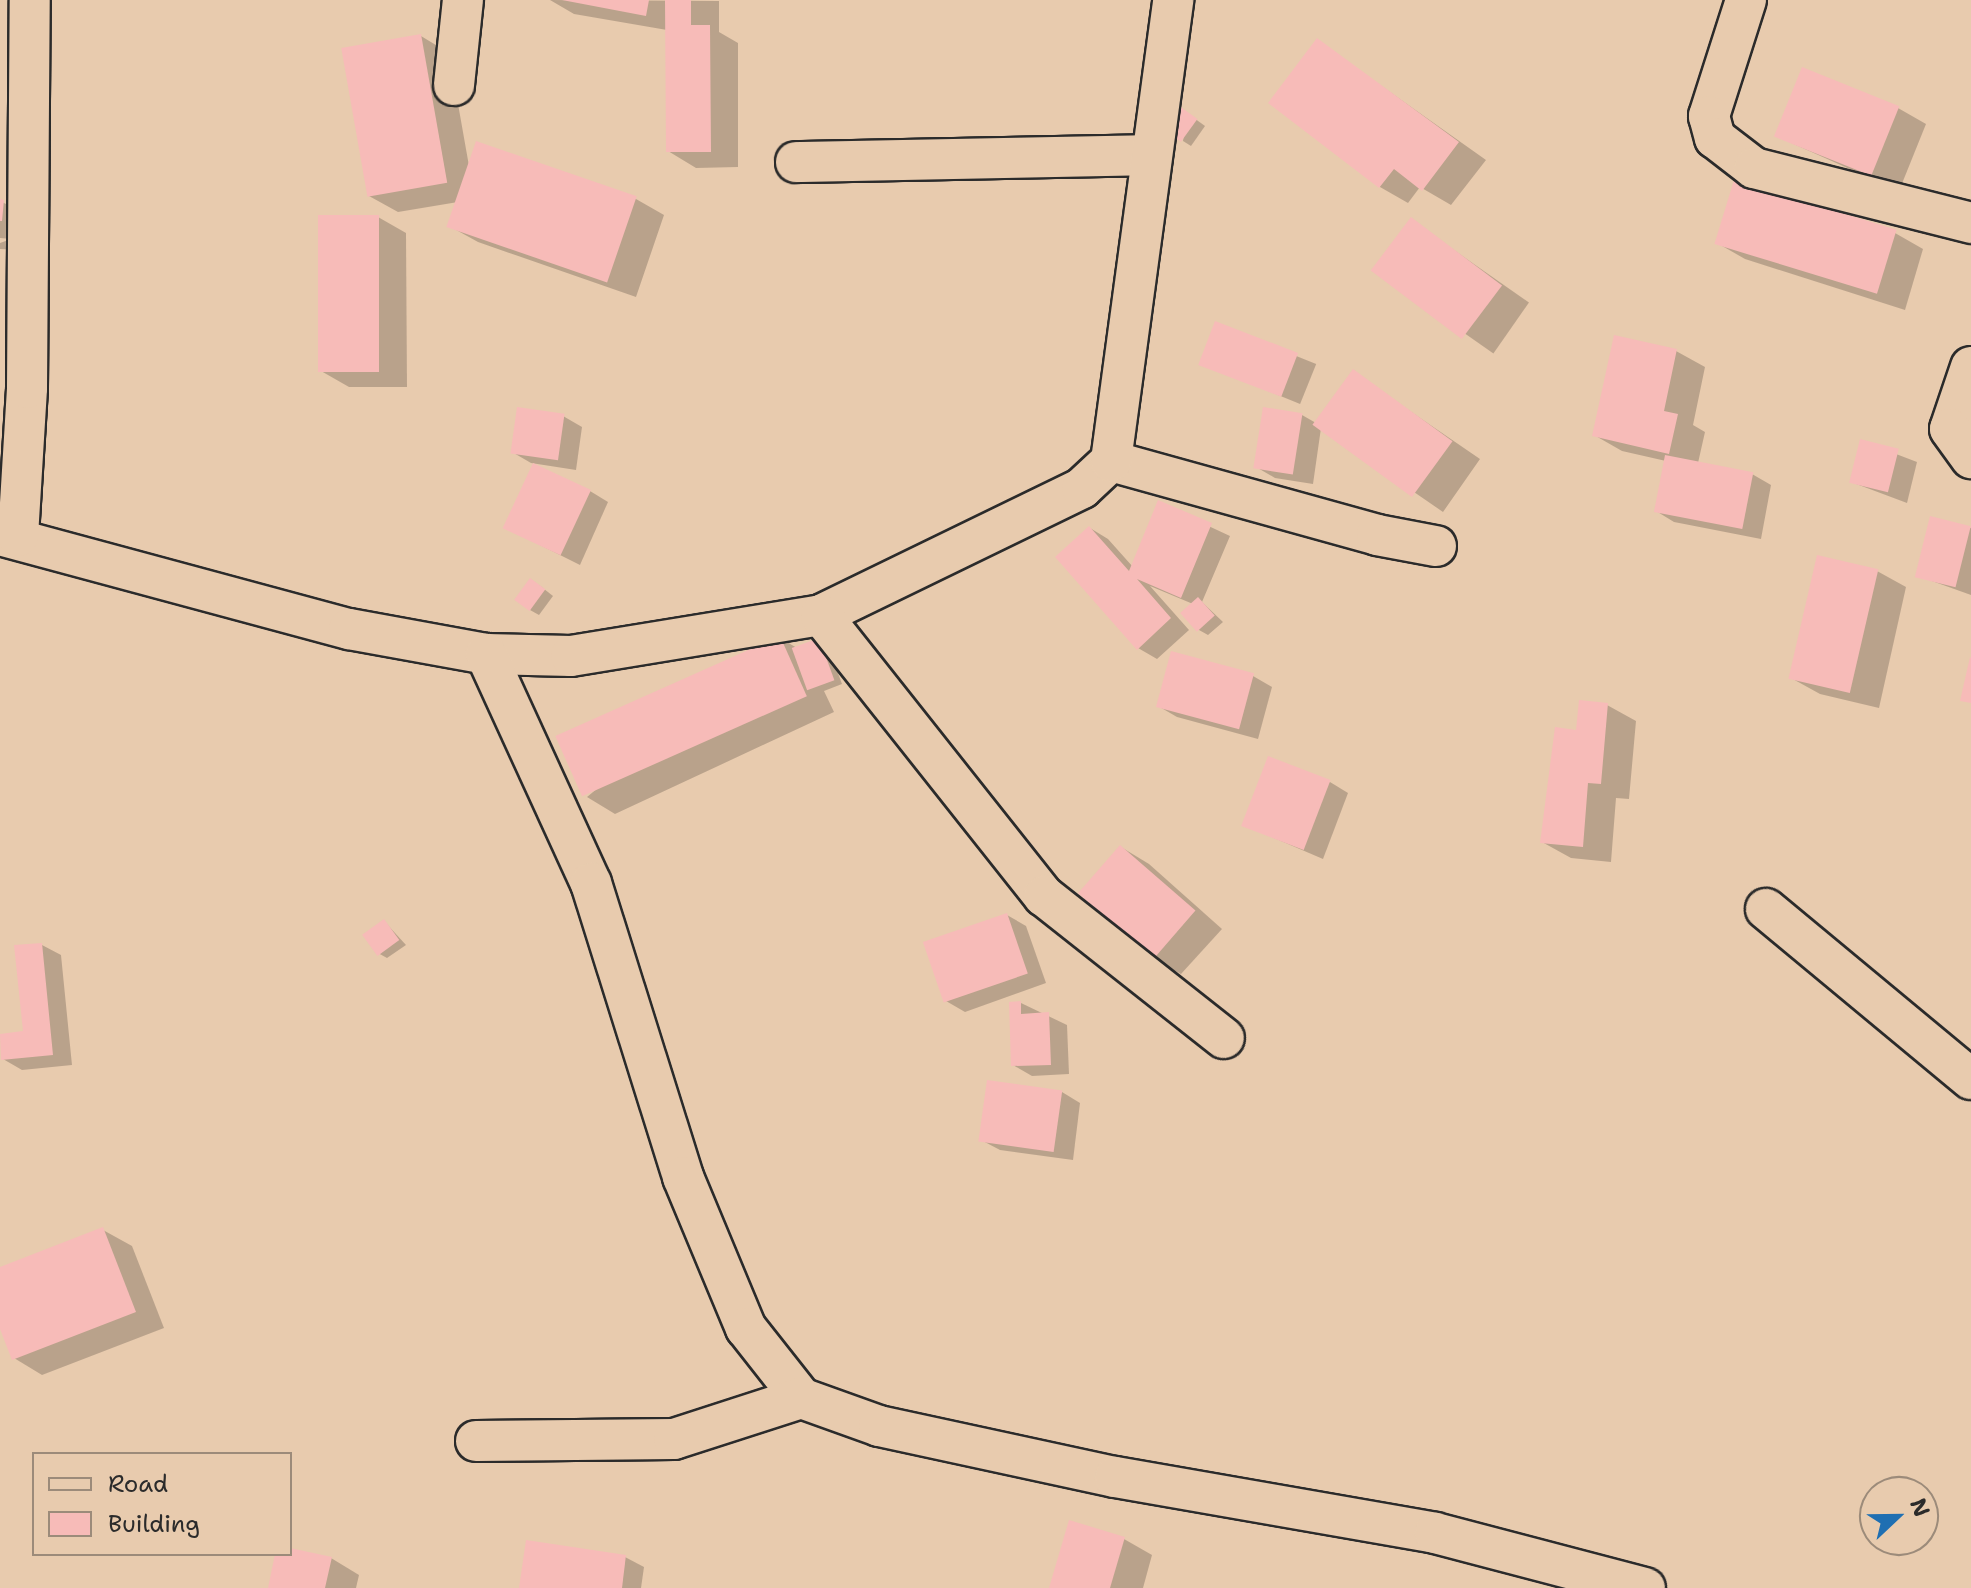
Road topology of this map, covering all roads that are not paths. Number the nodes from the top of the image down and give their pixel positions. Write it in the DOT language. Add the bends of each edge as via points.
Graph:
graph roads {
  1 [pos="30,0"];
  2 [pos="463,0"];
  3 [pos="1173,0"];
  4 [pos="1746,0"];
  5 [pos="454,85"];
  6 [pos="1149,155"];
  7 [pos="796,162"];
  8 [pos="1971,223"];
  9 [pos="1971,367"];
  10 [pos="1971,458"];
  11 [pos="1111,461"];
  12 [pos="9,535"];
  13 [pos="1436,546"];
  14 [pos="821,615"];
  15 [pos="486,654"];
  16 [pos="1766,909"];
  17 [pos="1224,1038"];
  18 [pos="1971,1079"];
  19 [pos="801,1398"];
  20 [pos="476,1441"];
  21 [pos="1645,1588"];
  1 -- 12 [label="street" via="27,388"];
  2 -- 5 [label="street"];
  3 -- 6 [label="street"];
  4 -- 8 [label="street" via="1709,116 1715,138 1754,168"];
  6 -- 7 [label="street"];
  6 -- 11 [label="street"];
  9 -- 10 [label="street" via="1950,429"];
  11 -- 13 [label="street" via="1377,535"];
  11 -- 14 [label="street" via="1082,488"];
  12 -- 15 [label="street" via="349,629"];
  14 -- 15 [label="street" via="571,656"];
  14 -- 17 [label="street" via="1044,896"];
  15 -- 19 [label="street" via="591,883 683,1177 746,1328"];
  16 -- 18 [label="street"];
  19 -- 20 [label="street" via="674,1439"];
  19 -- 21 [label="street" via="879,1426 1115,1477 1435,1533"];
}
